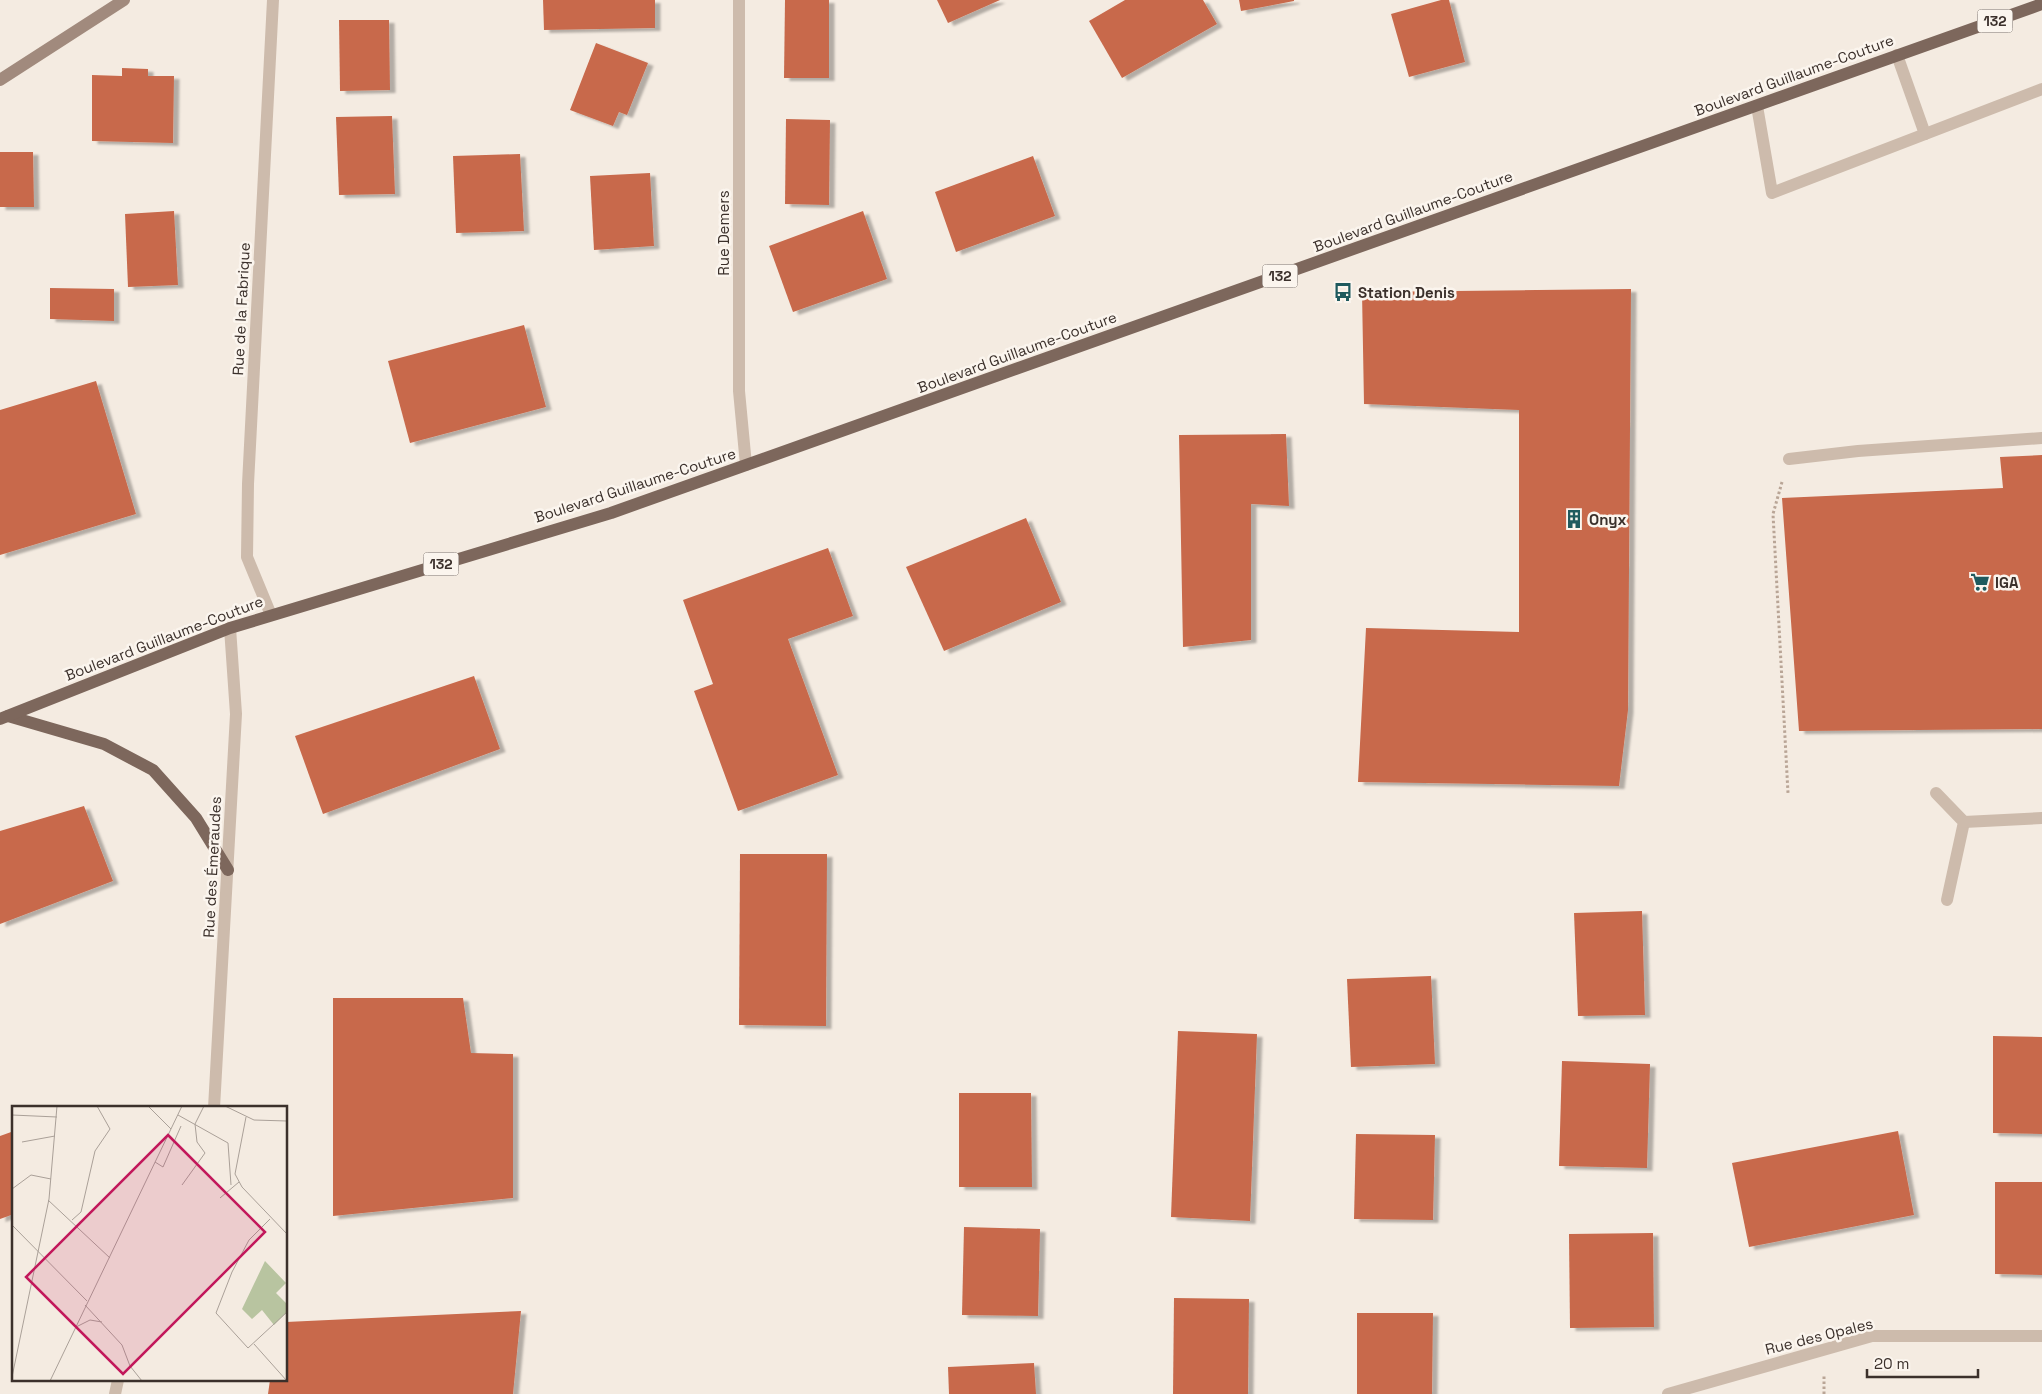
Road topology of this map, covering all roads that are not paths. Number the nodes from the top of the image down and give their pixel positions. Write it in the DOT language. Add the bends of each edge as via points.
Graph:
graph roads {
  1 [pos="124,0"];
  2 [pos="273,0"];
  3 [pos="739,0"];
  4 [pos="2042,4"];
  5 [pos="1897,55"];
  6 [pos="0,80"];
  7 [pos="2042,89"];
  8 [pos="1757,106"];
  9 [pos="1924,134"];
  10 [pos="2042,438"];
  11 [pos="1789,460"];
  12 [pos="746,465"];
  13 [pos="272,614"];
  14 [pos="230,628"];
  15 [pos="4,717"];
  16 [pos="1936,793"];
  17 [pos="2042,818"];
  18 [pos="1964,822"];
  19 [pos="228,870"];
  20 [pos="1947,900"];
  21 [pos="214,1106"];
  22 [pos="2042,1336"];
  23 [pos="1668,1394"];
  1 -- 6 [label="street"];
  2 -- 13 [label="street, Rue de la Fabrique" via="247,557"];
  3 -- 12 [label="street, Rue Demers" via="739,391"];
  4 -- 5 [label="main road, Boulevard Guillaume-Couture / 132"];
  5 -- 8 [label="main road, Boulevard Guillaume-Couture / 132"];
  5 -- 9 [label="street"];
  7 -- 9 [label="street"];
  8 -- 9 [label="street" via="1772,193"];
  8 -- 12 [label="main road, Boulevard Guillaume-Couture / 132"];
  10 -- 11 [label="street" via="1858,451"];
  12 -- 13 [label="main road, Boulevard Guillaume-Couture / 132" via="611,513"];
  13 -- 14 [label="main road, Boulevard Guillaume-Couture / 132"];
  14 -- 15 [label="main road, Boulevard Guillaume-Couture / 132"];
  14 -- 19 [label="street, Rue des Émeraudes" via="236,714"];
  15 -- 19 [label="main road" via="104,744 153,770 196,818"];
  16 -- 18 [label="street"];
  17 -- 18 [label="street"];
  18 -- 20 [label="street"];
  19 -- 21 [label="street, Rue des Émeraudes"];
  22 -- 23 [label="street, Rue des Opales" via="1872,1336"];
}
